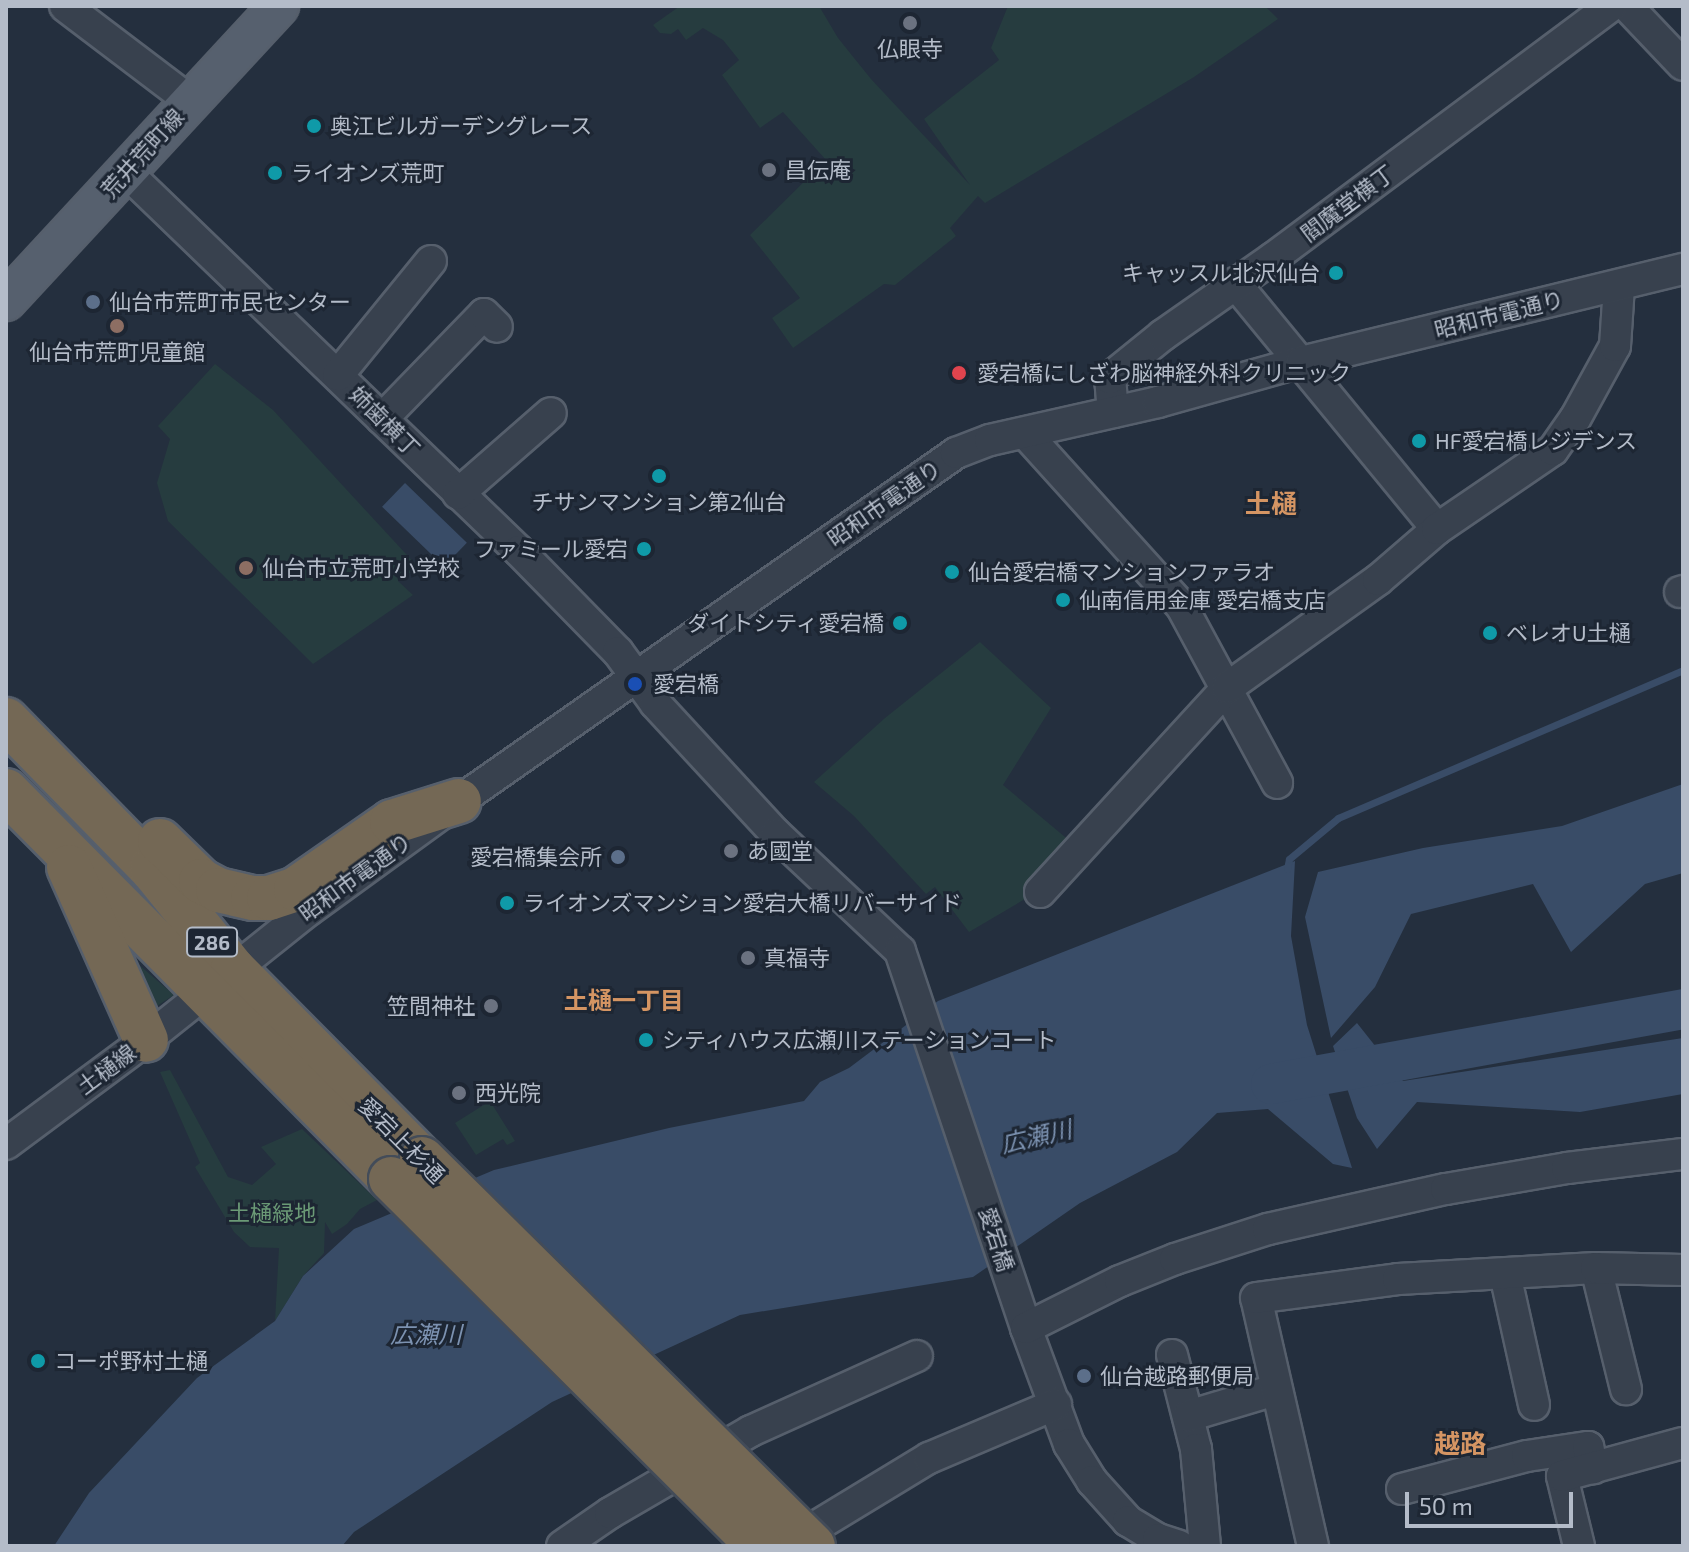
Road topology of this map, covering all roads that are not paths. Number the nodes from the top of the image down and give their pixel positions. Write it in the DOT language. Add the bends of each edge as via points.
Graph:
graph roads {
  1 [pos="65,6"];
  2 [pos="279,6"];
  3 [pos="1611,6"];
  4 [pos="1627,6"];
  5 [pos="1683,65"];
  6 [pos="190,101"];
  7 [pos="125,171"];
  8 [pos="431,261"];
  9 [pos="1683,269"];
  10 [pos="1235,283"];
  11 [pos="1619,285"];
  12 [pos="6,301"];
  13 [pos="497,327"];
  14 [pos="1301,362"];
  15 [pos="338,375"];
  16 [pos="1113,412"];
  17 [pos="551,413"];
  18 [pos="382,419"];
  19 [pos="1025,433"];
  20 [pos="458,494"];
  21 [pos="1437,529"];
  22 [pos="637,678"];
  23 [pos="1227,688"];
  24 [pos="6,692"];
  25 [pos="6,720"];
  26 [pos="1277,783"];
  27 [pos="6,791"];
  28 [pos="459,801"];
  29 [pos="61,850"];
  30 [pos="1040,892"];
  31 [pos="218,980"];
  32 [pos="146,1040"];
  33 [pos="6,1144"];
  34 [pos="1683,1154"];
  35 [pos="407,1169"];
  36 [pos="1596,1268"];
  37 [pos="1683,1270"];
  38 [pos="1505,1274"];
  39 [pos="1022,1316"];
  40 [pos="1172,1355"];
  41 [pos="917,1356"];
  42 [pos="1626,1389"];
  43 [pos="1275,1390"];
  44 [pos="1056,1404"];
  45 [pos="1534,1405"];
  46 [pos="1188,1416"];
  47 [pos="1683,1443"];
  48 [pos="1593,1468"];
  49 [pos="1402,1489"];
  50 [pos="1165,1544"];
  51 [pos="562,1546"];
  52 [pos="759,1546"];
  53 [pos="784,1546"];
  54 [pos="813,1546"];
  55 [pos="1205,1546"];
  56 [pos="1313,1546"];
  57 [pos="1579,1546"];
  1 -- 6 [label="street"];
  2 -- 6 [label="main road, 荒井荒町線"];
  3 -- 10 [label="street, 閻魔堂横丁"];
  4 -- 5 [label="street"];
  6 -- 7 [label="main road, 荒井荒町線"];
  7 -- 12 [label="main road, 荒井荒町線"];
  7 -- 15 [label="street, 姉歯横丁"];
  8 -- 15 [label="street"];
  9 -- 11 [label="street, 昭和市電通り"];
  10 -- 14 [label="street"];
  10 -- 16 [label="street, 閻魔堂横丁" via="1110,378"];
  11 -- 14 [label="street, 昭和市電通り"];
  11 -- 21 [label="street" via="1615,346 1553,450"];
  13 -- 18 [label="street" via="484,314"];
  14 -- 16 [label="street, 昭和市電通り"];
  14 -- 21 [label="street"];
  15 -- 18 [label="street, 姉歯横丁"];
  16 -- 19 [label="street, 昭和市電通り"];
  17 -- 20 [label="street"];
  18 -- 20 [label="street, 姉歯横丁"];
  19 -- 22 [label="street, 昭和市電通り" via="974,446 938,464"];
  19 -- 23 [label="street" via="1182,607"];
  20 -- 22 [label="street, 姉歯横丁" via="589,622"];
  21 -- 23 [label="street" via="1378,580"];
  22 -- 28 [label="street, 昭和市電通り"];
  22 -- 39 [label="street, 愛宕橋" via="776,834 900,951"];
  23 -- 26 [label="street"];
  23 -- 30 [label="street"];
  24 -- 28 [label="highway" via="201,881 237,896 269,898 296,889 392,822"];
  25 -- 31 [label="highway, 愛宕上杉通 / 286" via="152,869"];
  27 -- 29 [label="highway, 愛宕上杉通 / 286"];
  28 -- 31 [label="street, 昭和市電通り"];
  29 -- 31 [label="highway, 愛宕上杉通 / 286"];
  29 -- 32 [label="highway"];
  31 -- 32 [label="street, 土樋線"];
  31 -- 35 [label="highway, 愛宕上杉通 / 286"];
  32 -- 33 [label="street, 土樋線"];
  34 -- 39 [label="street" via="1446,1189 1268,1229"];
  35 -- 52 [label="highway, 愛宕上杉通 / 286, bridge"];
  35 -- 54 [label="highway, 愛宕上杉通 / 286, bridge"];
  36 -- 37 [label="street"];
  36 -- 38 [label="street"];
  36 -- 42 [label="street"];
  38 -- 43 [label="street" via="1398,1279 1256,1298"];
  38 -- 45 [label="street"];
  39 -- 44 [label="street, 愛宕橋"];
  40 -- 46 [label="street"];
  41 -- 51 [label="street" via="751,1431"];
  43 -- 46 [label="street"];
  43 -- 56 [label="street"];
  44 -- 50 [label="street, 愛宕橋" via="1069,1444 1092,1481 1128,1521"];
  44 -- 53 [label="street" via="929,1458"];
  46 -- 55 [label="street"];
  47 -- 48 [label="street"];
  48 -- 49 [label="street" via="1588,1447 1527,1456"];
  48 -- 57 [label="street" via="1562,1476"];
}
